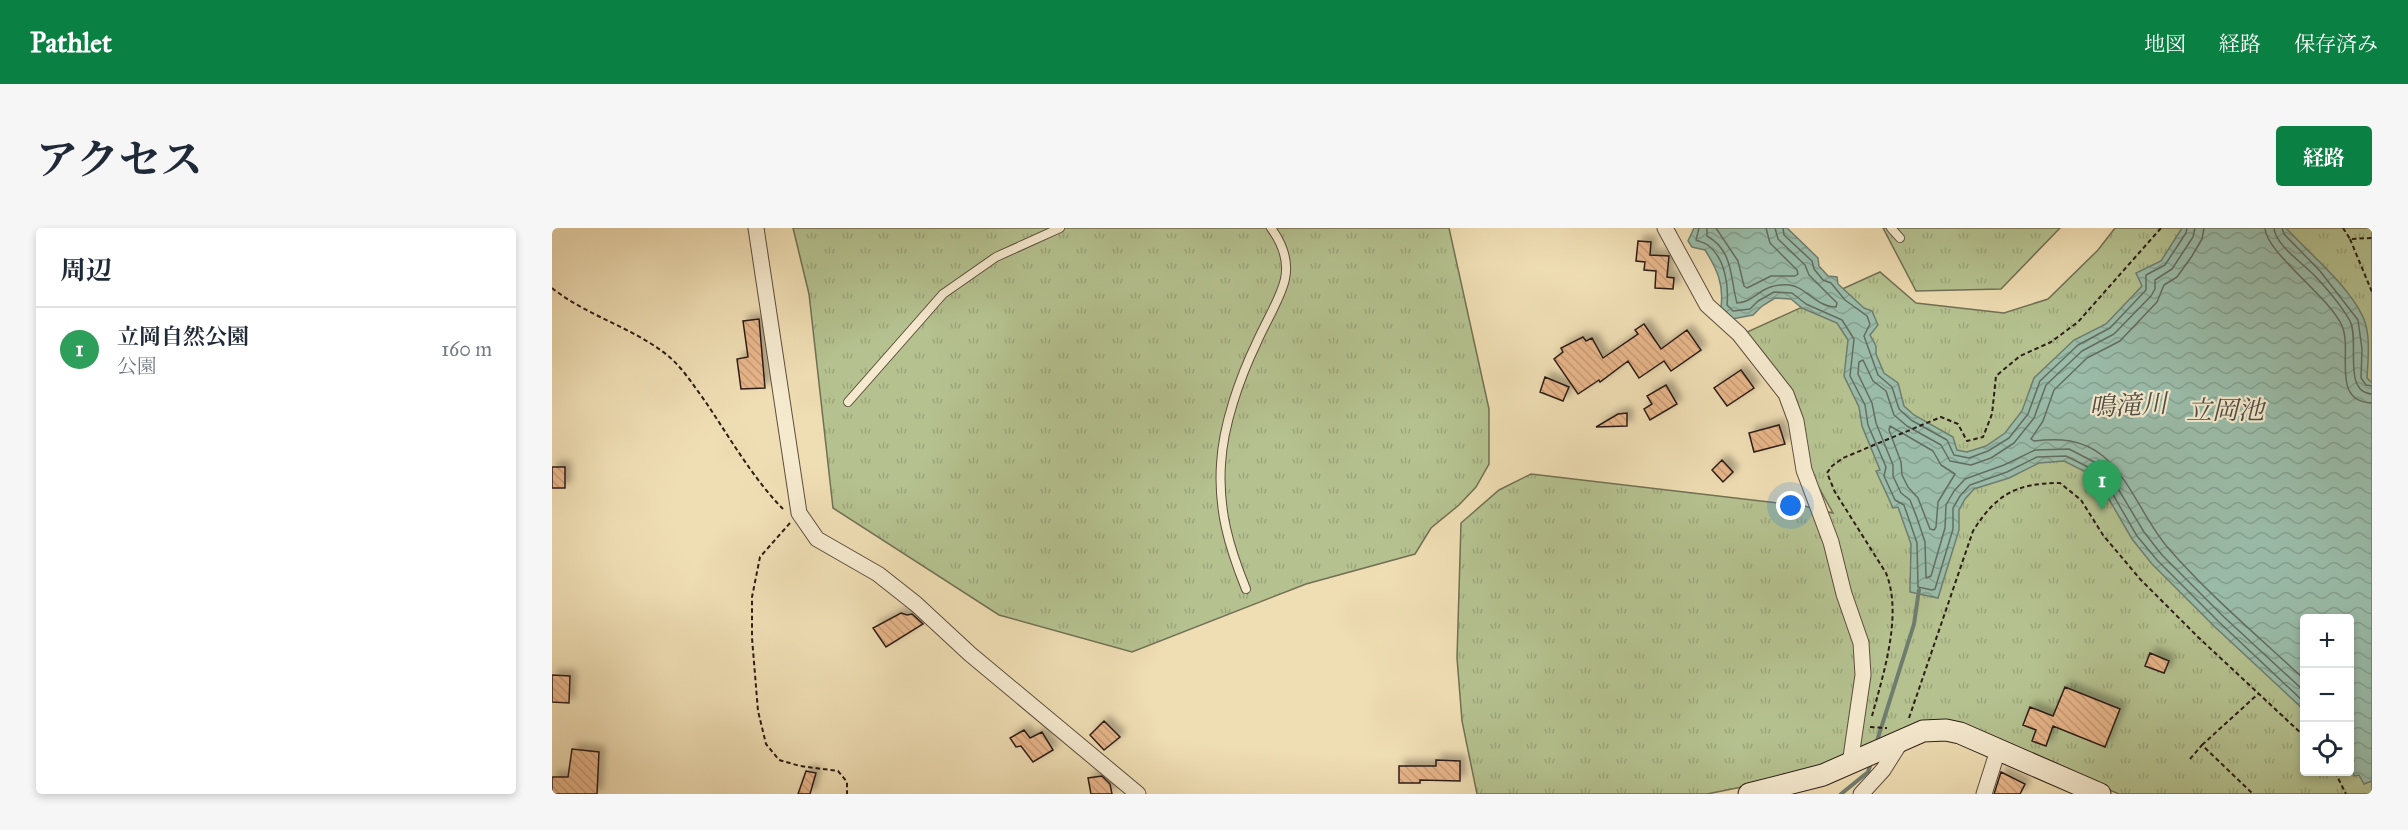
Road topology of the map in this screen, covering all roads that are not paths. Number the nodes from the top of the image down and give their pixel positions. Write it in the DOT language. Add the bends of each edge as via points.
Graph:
graph roads {
  1 [pos="756,228"];
  2 [pos="1060,228"];
  3 [pos="1271,228"];
  4 [pos="1665,228"];
  5 [pos="1892,228"];
  6 [pos="1900,237"];
  7 [pos="848,402"];
  8 [pos="1246,589"];
  9 [pos="1900,743"];
  10 [pos="1998,750"];
  11 [pos="1857,761"];
  12 [pos="1138,794"];
  13 [pos="1749,794"];
  14 [pos="1861,794"];
  15 [pos="1983,794"];
  16 [pos="2100,794"];
  1 -- 12 [label="street" via="799,513 817,539 878,574 916,604"];
  2 -- 7 [label="lane" via="996,257 943,294"];
  3 -- 8 [label="lane" via="1286,259 1286,280 1245,366 1221,463 1221,509 1229,545"];
  4 -- 11 [label="street" via="1707,305 1738,334 1786,394 1796,422 1804,470 1861,643 1863,675"];
  5 -- 6 [label="lane"];
  9 -- 10 [label="street" via="1923,731 1946,730"];
  9 -- 11 [label="street"];
  9 -- 14 [label="street"];
  10 -- 15 [label="street"];
  10 -- 16 [label="street"];
  11 -- 13 [label="street" via="1823,776"];
}
